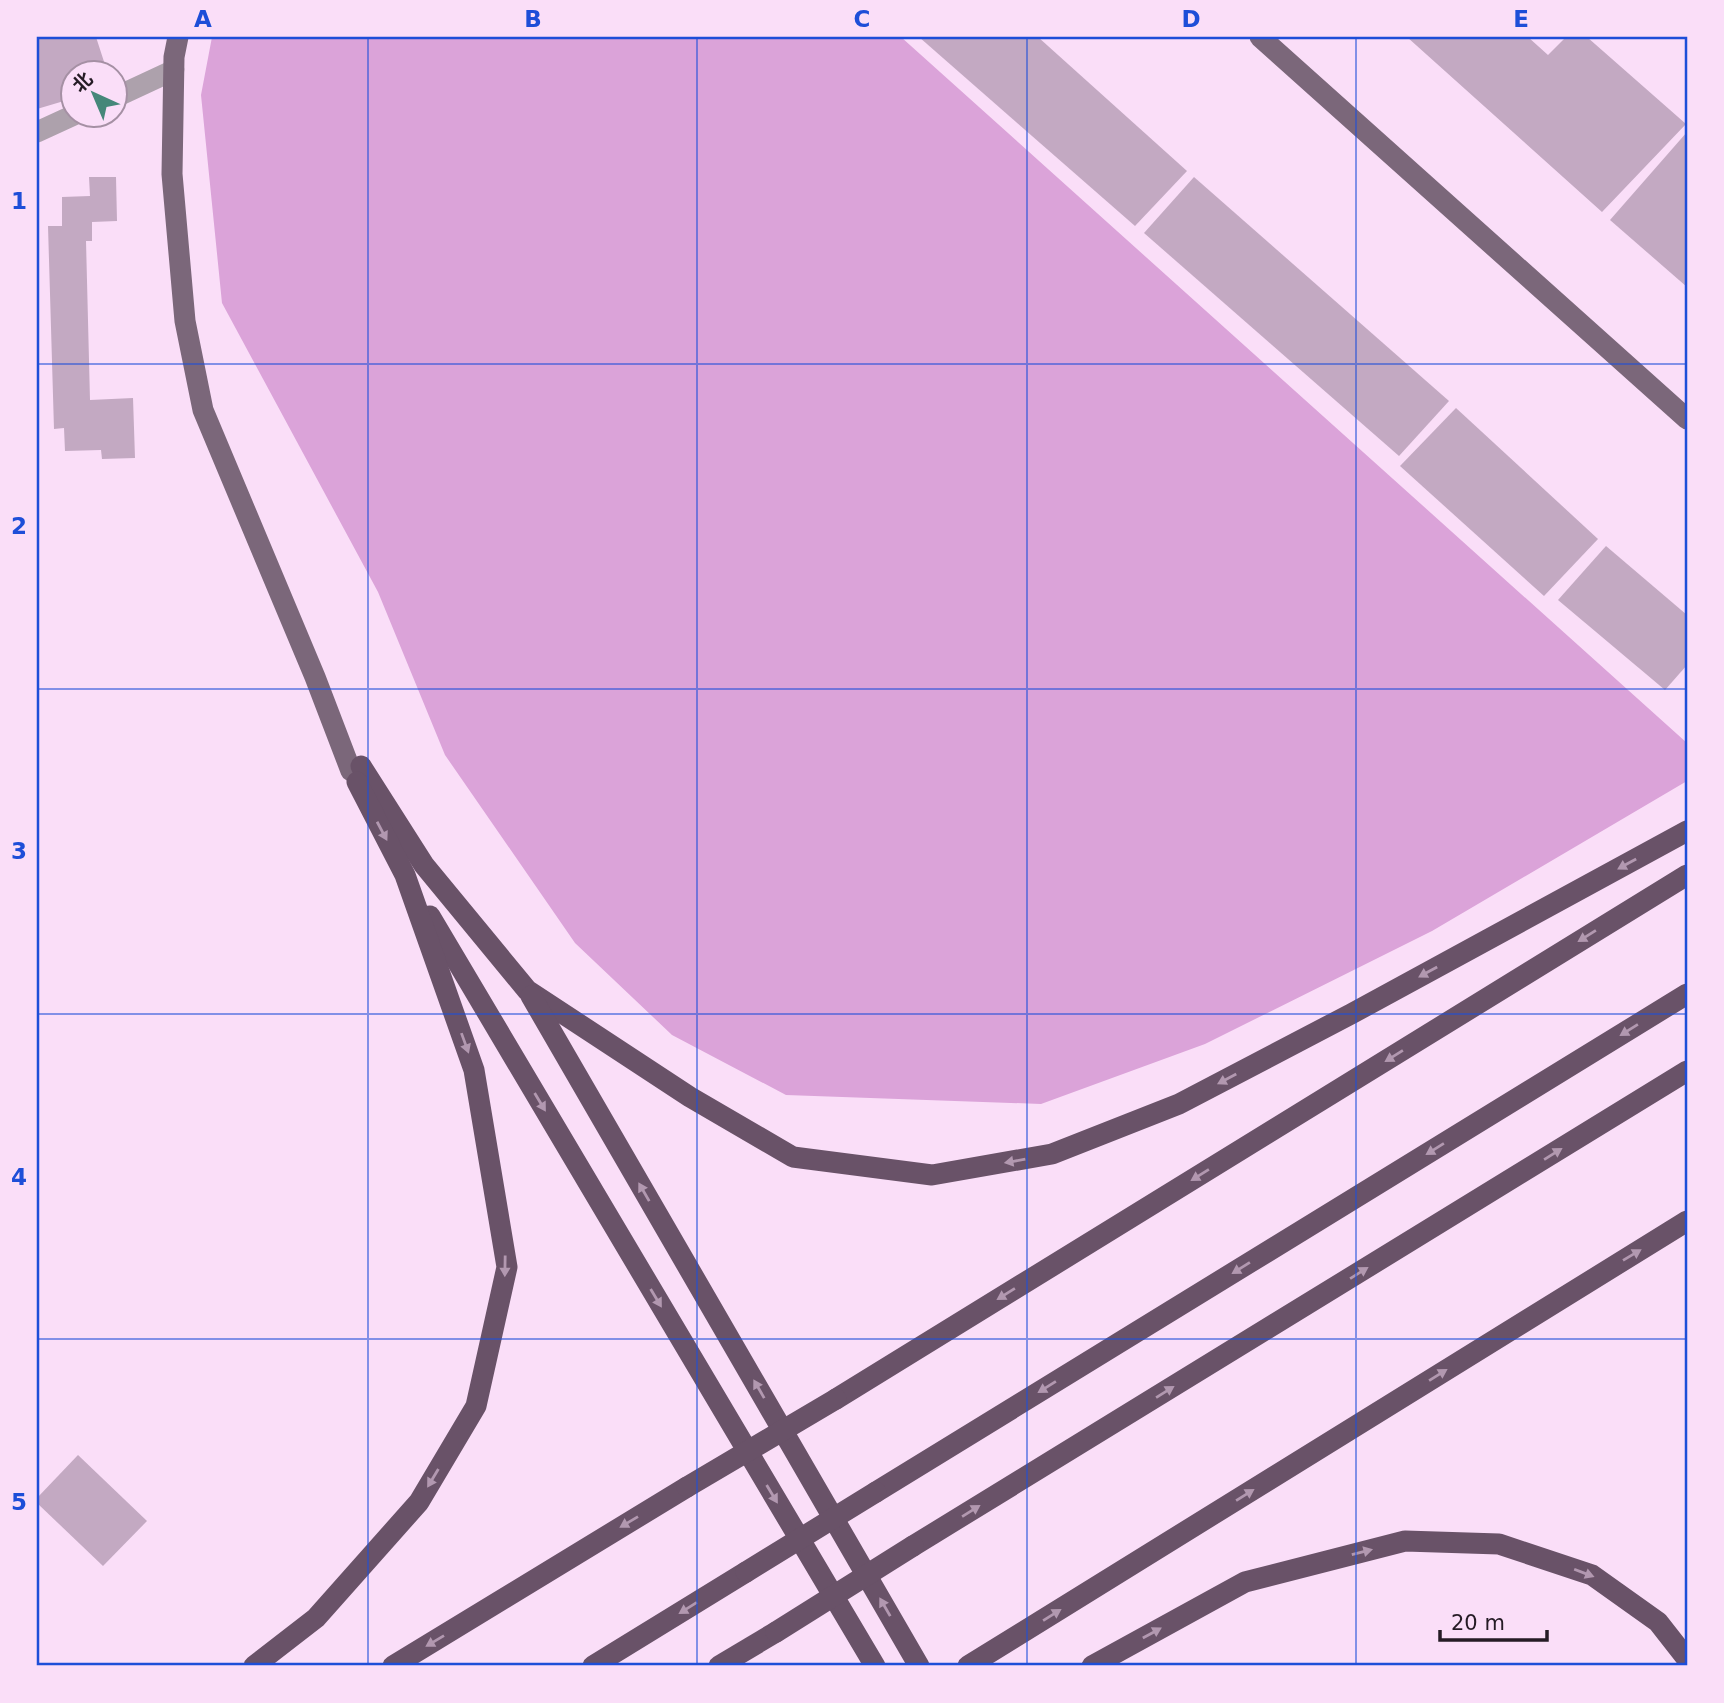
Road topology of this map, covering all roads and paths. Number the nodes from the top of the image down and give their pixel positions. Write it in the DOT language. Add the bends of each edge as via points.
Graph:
graph roads {
  1 [pos="178,37"];
  2 [pos="1260,37"];
  3 [pos="174,70"];
  4 [pos="130,90"];
  5 [pos="60,122"];
  6 [pos="37,132"];
  7 [pos="1687,419"];
  8 [pos="356,768"];
  9 [pos="1687,831"];
  10 [pos="1687,874"];
  11 [pos="405,875"];
  12 [pos="527,990"];
  13 [pos="1687,994"];
  14 [pos="1687,1071"];
  15 [pos="1687,1221"];
  16 [pos="1687,1659"];
  17 [pos="254,1666"];
  18 [pos="393,1666"];
  19 [pos="593,1666"];
  20 [pos="719,1666"];
  21 [pos="875,1666"];
  22 [pos="919,1666"];
  23 [pos="968,1666"];
  24 [pos="1092,1666"];
  1 -- 3 [label="main road"];
  2 -- 7 [label="main road"];
  3 -- 4 [label="street"];
  3 -- 8 [label="main road" via="173,187 185,321 203,410"];
  5 -- 6 [label="street"];
  8 -- 11 [label="highway, one-way"];
  8 -- 12 [label="highway" via="424,865"];
  9 -- 12 [label="highway, one-way" via="1179,1104 1052,1154 933,1175 793,1157 690,1097"];
  10 -- 18 [label="highway, one-way, bridge" via="836,1399"];
  11 -- 17 [label="highway, one-way" via="474,1070 507,1267 475,1406 419,1502 316,1618"];
  11 -- 21 [label="highway, one-way"];
  22 -- 12 [label="highway, one-way"];
  13 -- 19 [label="highway, one-way, bridge"];
  20 -- 14 [label="highway, one-way, bridge"];
  23 -- 15 [label="highway, one-way"];
  24 -- 16 [label="highway, one-way" via="1245,1582 1405,1541 1499,1544 1592,1575 1658,1622"];
}
